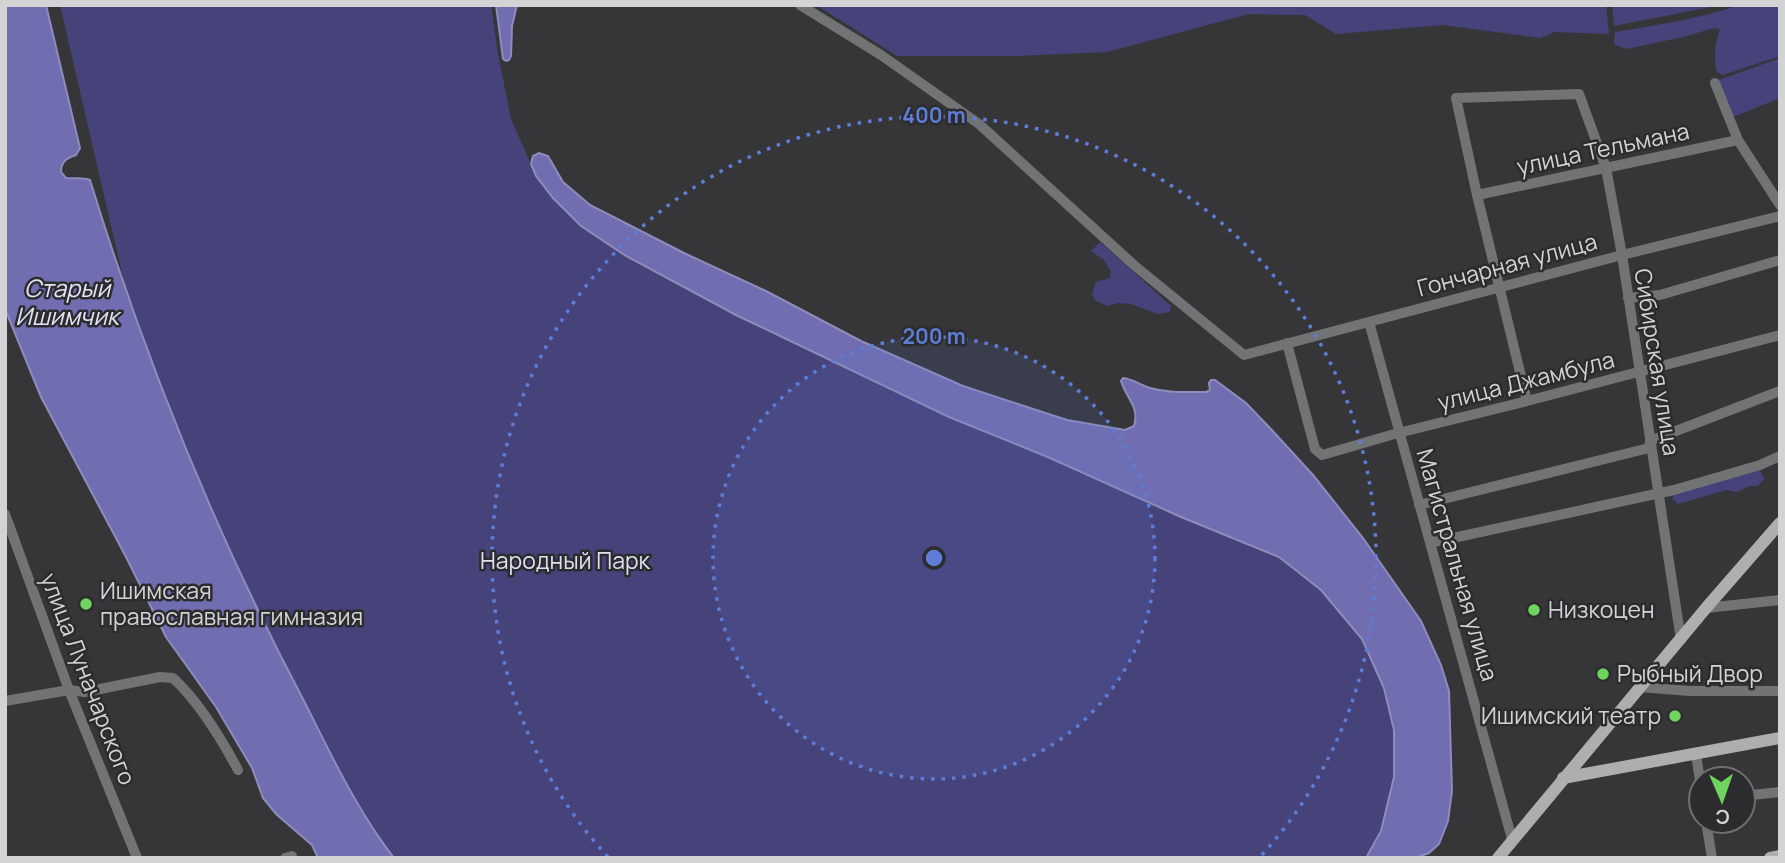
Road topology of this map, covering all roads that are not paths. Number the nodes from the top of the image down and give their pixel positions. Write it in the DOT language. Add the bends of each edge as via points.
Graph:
graph roads {
  1 [pos="800,5"];
  2 [pos="1715,83"];
  3 [pos="1738,140"];
  4 [pos="1606,168"];
  5 [pos="1477,195"];
  6 [pos="1780,205"];
  7 [pos="1780,216"];
  8 [pos="1622,255"];
  9 [pos="1780,260"];
  10 [pos="1500,288"];
  11 [pos="1628,298"];
  12 [pos="1368,322"];
  13 [pos="1780,335"];
  14 [pos="1287,343"];
  15 [pos="1640,372"];
  16 [pos="1780,391"];
  17 [pos="1527,401"];
  18 [pos="1398,433"];
  19 [pos="1650,441"];
  20 [pos="1780,456"];
  21 [pos="1658,493"];
  22 [pos="1419,505"];
  23 [pos="5,514"];
  24 [pos="1780,523"];
  25 [pos="1430,543"];
  26 [pos="1780,600"];
  27 [pos="1706,608"];
  28 [pos="1681,640"];
  29 [pos="1639,687"];
  30 [pos="69,690"];
  31 [pos="1780,691"];
  32 [pos="5,701"];
  33 [pos="1780,738"];
  34 [pos="1696,755"];
  35 [pos="1698,765"];
  36 [pos="238,770"];
  37 [pos="1563,778"];
  38 [pos="1780,792"];
  39 [pos="1757,794"];
  40 [pos="1708,835"];
  41 [pos="1503,855"];
  42 [pos="1780,856"];
  43 [pos="137,858"];
  44 [pos="1712,858"];
  45 [pos="1770,858"];
  1 -- 14 [label="street, Гончарная улица" via="979,124 1135,265 1244,355"];
  2 -- 3 [label="street"];
  3 -- 4 [label="street, улица Тельмана"];
  3 -- 6 [label="street"];
  4 -- 5 [label="street, улица Тельмана"];
  4 -- 5 [label="street, Сибирская улица" via="1578,94 1456,98"];
  4 -- 8 [label="street, Сибирская улица"];
  5 -- 10 [label="street"];
  7 -- 8 [label="street, Гончарная улица"];
  8 -- 10 [label="street, Гончарная улица"];
  8 -- 11 [label="street, Сибирская улица"];
  9 -- 11 [label="street" via="1660,295"];
  10 -- 12 [label="street, Гончарная улица"];
  10 -- 17 [label="street"];
  11 -- 15 [label="street, Сибирская улица"];
  12 -- 14 [label="street, Гончарная улица"];
  12 -- 18 [label="street, Магистральная улица"];
  13 -- 15 [label="street, улица Джамбула"];
  14 -- 18 [label="street, улица Джамбула" via="1315,449 1322,455"];
  15 -- 17 [label="street, улица Джамбула"];
  15 -- 19 [label="street, Сибирская улица"];
  16 -- 19 [label="street"];
  17 -- 18 [label="street, улица Джамбула"];
  18 -- 22 [label="street, Магистральная улица"];
  19 -- 21 [label="street, Сибирская улица"];
  19 -- 22 [label="street" via="1649,448"];
  20 -- 21 [label="street" via="1760,466"];
  21 -- 25 [label="street"];
  21 -- 28 [label="street, Сибирская улица"];
  22 -- 25 [label="street, Магистральная улица"];
  23 -- 30 [label="street, улица Луначарского"];
  24 -- 27 [label="main road"];
  25 -- 41 [label="street, Магистральная улица" via="1512,839"];
  26 -- 27 [label="street"];
  27 -- 28 [label="main road"];
  28 -- 29 [label="main road"];
  29 -- 31 [label="street"];
  29 -- 37 [label="main road"];
  30 -- 32 [label="street"];
  30 -- 36 [label="street" via="85,692 173,678"];
  30 -- 43 [label="street, улица Луначарского"];
  33 -- 34 [label="main road"];
  34 -- 35 [label="street"];
  34 -- 37 [label="main road"];
  37 -- 41 [label="main road"];
  38 -- 39 [label="street"];
  40 -- 44 [label="street"];
  42 -- 45 [label="main road"];
}
